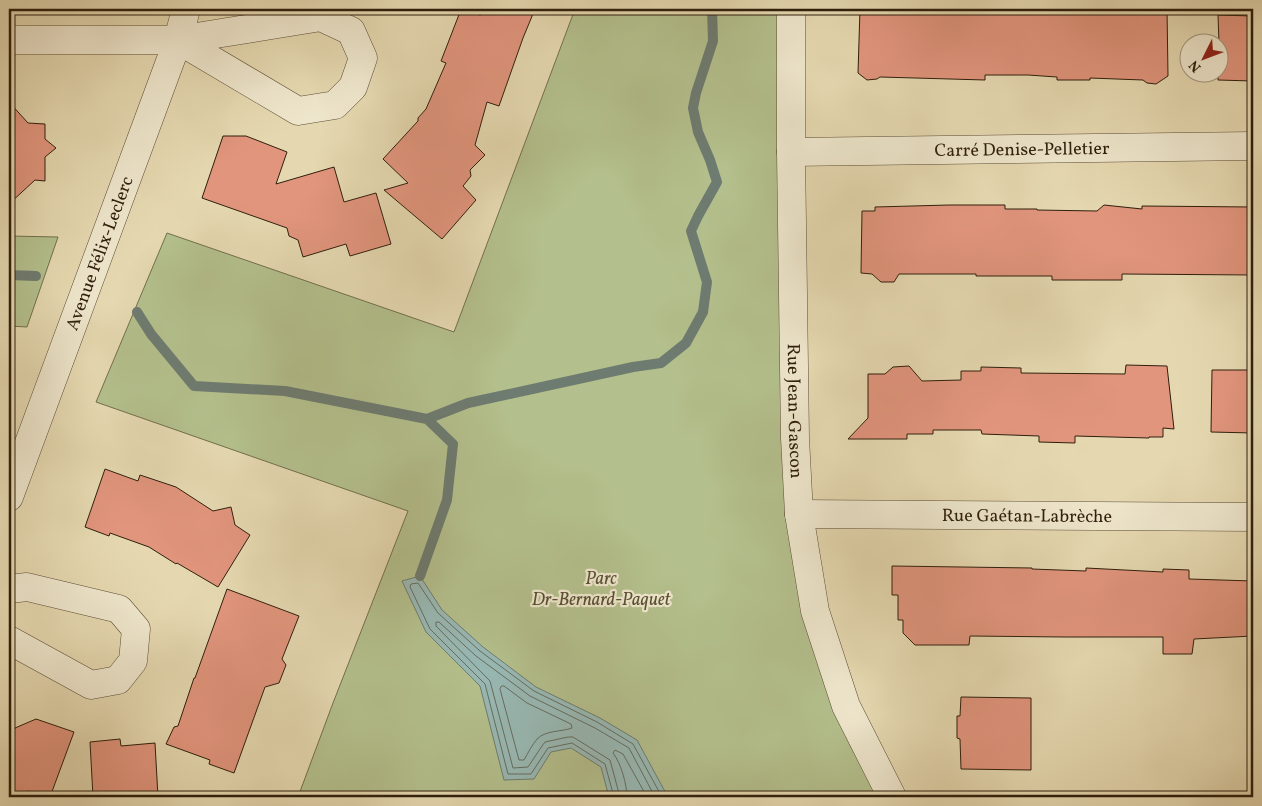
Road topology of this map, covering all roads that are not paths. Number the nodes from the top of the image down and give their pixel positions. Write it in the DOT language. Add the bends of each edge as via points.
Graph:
graph roads {
  1 [pos="186,9"];
  2 [pos="791,9"];
  3 [pos="9,40"];
  4 [pos="178,40"];
  5 [pos="1253,146"];
  6 [pos="791,152"];
  7 [pos="9,497"];
  8 [pos="799,514"];
  9 [pos="1253,517"];
  10 [pos="9,589"];
  11 [pos="9,640"];
  12 [pos="892,797"];
  1 -- 4 [label="street, Avenue Félix-Leclerc"];
  2 -- 6 [label="street, Rue Jean-Gascon"];
  3 -- 4 [label="street"];
  4 -- 4 [label="street" via="298,111 335,105 353,88 363,58 351,31 321,17"];
  4 -- 7 [label="street, Avenue Félix-Leclerc"];
  5 -- 6 [label="street, Carré Denise-Pelletier"];
  6 -- 8 [label="street, Rue Jean-Gascon"];
  8 -- 9 [label="street, Rue Gaétan-Labrèche"];
  8 -- 12 [label="street, Rue Jean-Gascon" via="815,611 846,706"];
  10 -- 11 [label="street" via="27,587 119,609 136,629 133,661 118,680 91,685"];
}
